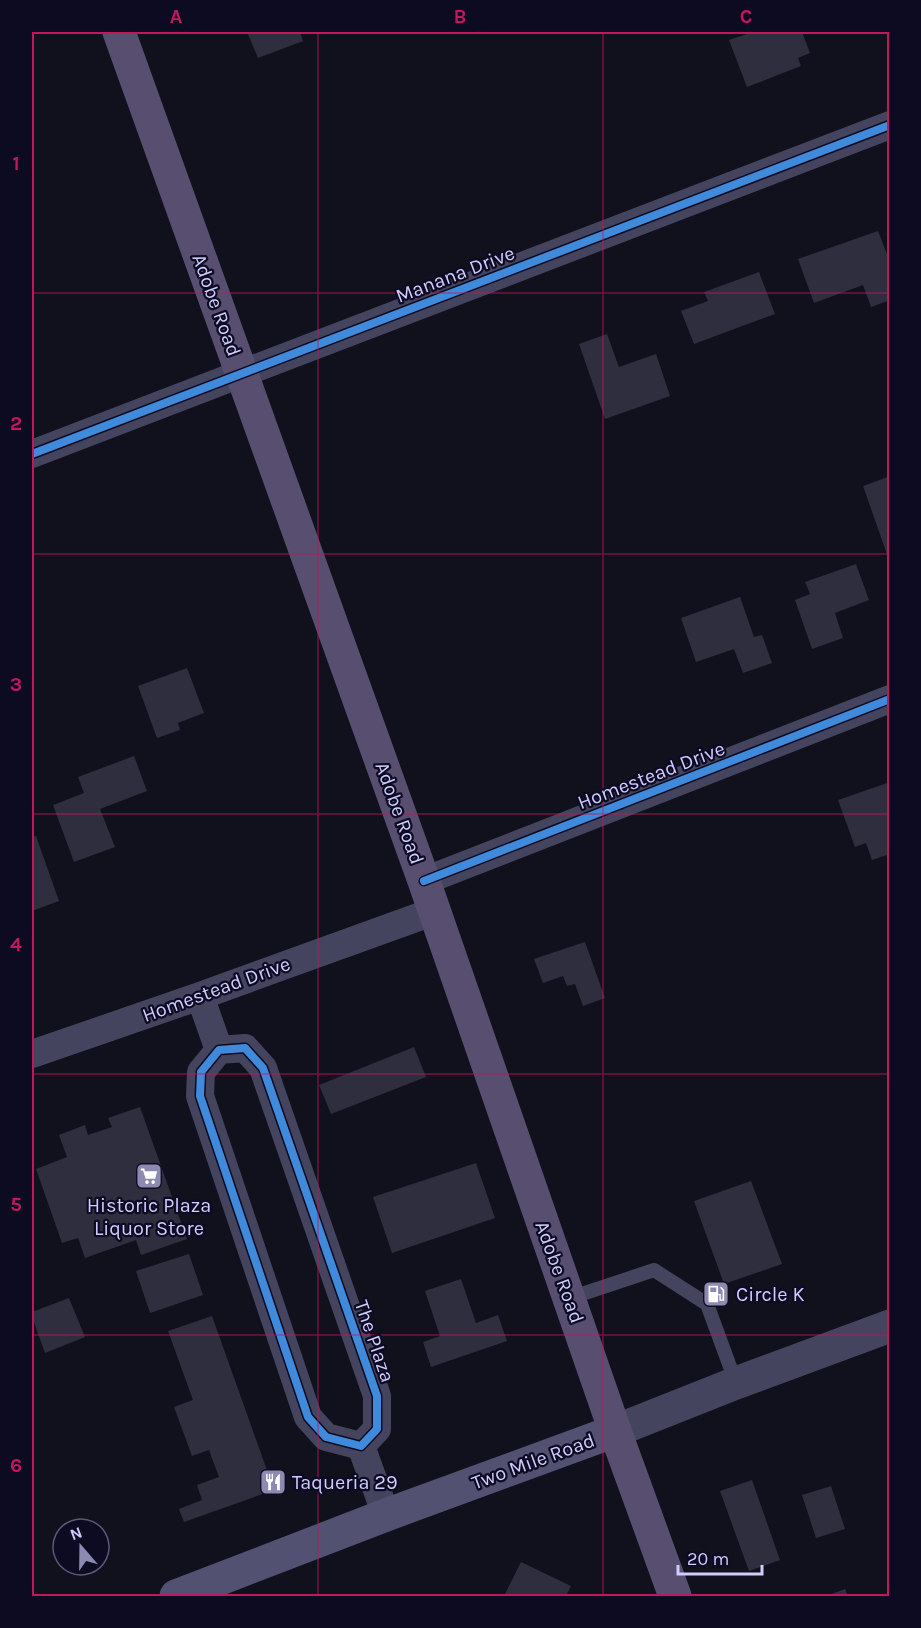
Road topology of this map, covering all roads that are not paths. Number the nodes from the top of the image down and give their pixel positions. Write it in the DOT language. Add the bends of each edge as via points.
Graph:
graph roads {
  1 [pos="119,32"];
  2 [pos="890,124"];
  3 [pos="242,374"];
  4 [pos="32,454"];
  5 [pos="890,699"];
  6 [pos="424,881"];
  7 [pos="435,911"];
  8 [pos="200,996"];
  9 [pos="219,1050"];
  10 [pos="32,1054"];
  11 [pos="570,1298"];
  12 [pos="890,1326"];
  13 [pos="736,1383"];
  14 [pos="615,1431"];
  15 [pos="361,1446"];
  16 [pos="386,1515"];
  17 [pos="176,1596"];
  18 [pos="675,1596"];
  1 -- 3 [label="main road, Adobe Road"];
  2 -- 3 [label="street, Manana Drive"];
  3 -- 4 [label="street, Manana Drive"];
  3 -- 6 [label="main road, Adobe Road"];
  5 -- 6 [label="street, Homestead Drive"];
  6 -- 7 [label="main road, Adobe Road"];
  7 -- 8 [label="street, Homestead Drive"];
  7 -- 11 [label="main road, Adobe Road"];
  8 -- 9 [label="street"];
  8 -- 10 [label="street, Homestead Drive"];
  9 -- 15 [label="street" via="201,1072 200,1096 308,1417 326,1437"];
  9 -- 15 [label="street, The Plaza" via="246,1048 263,1068 377,1396 377,1429"];
  11 -- 13 [label="lane" via="654,1270 707,1304"];
  11 -- 14 [label="main road, Adobe Road"];
  12 -- 13 [label="street, Two Mile Road"];
  13 -- 14 [label="street, Two Mile Road"];
  14 -- 16 [label="main road, Two Mile Road"];
  14 -- 18 [label="main road, Adobe Road"];
  15 -- 16 [label="street"];
  16 -- 17 [label="main road, Two Mile Road"];
}
